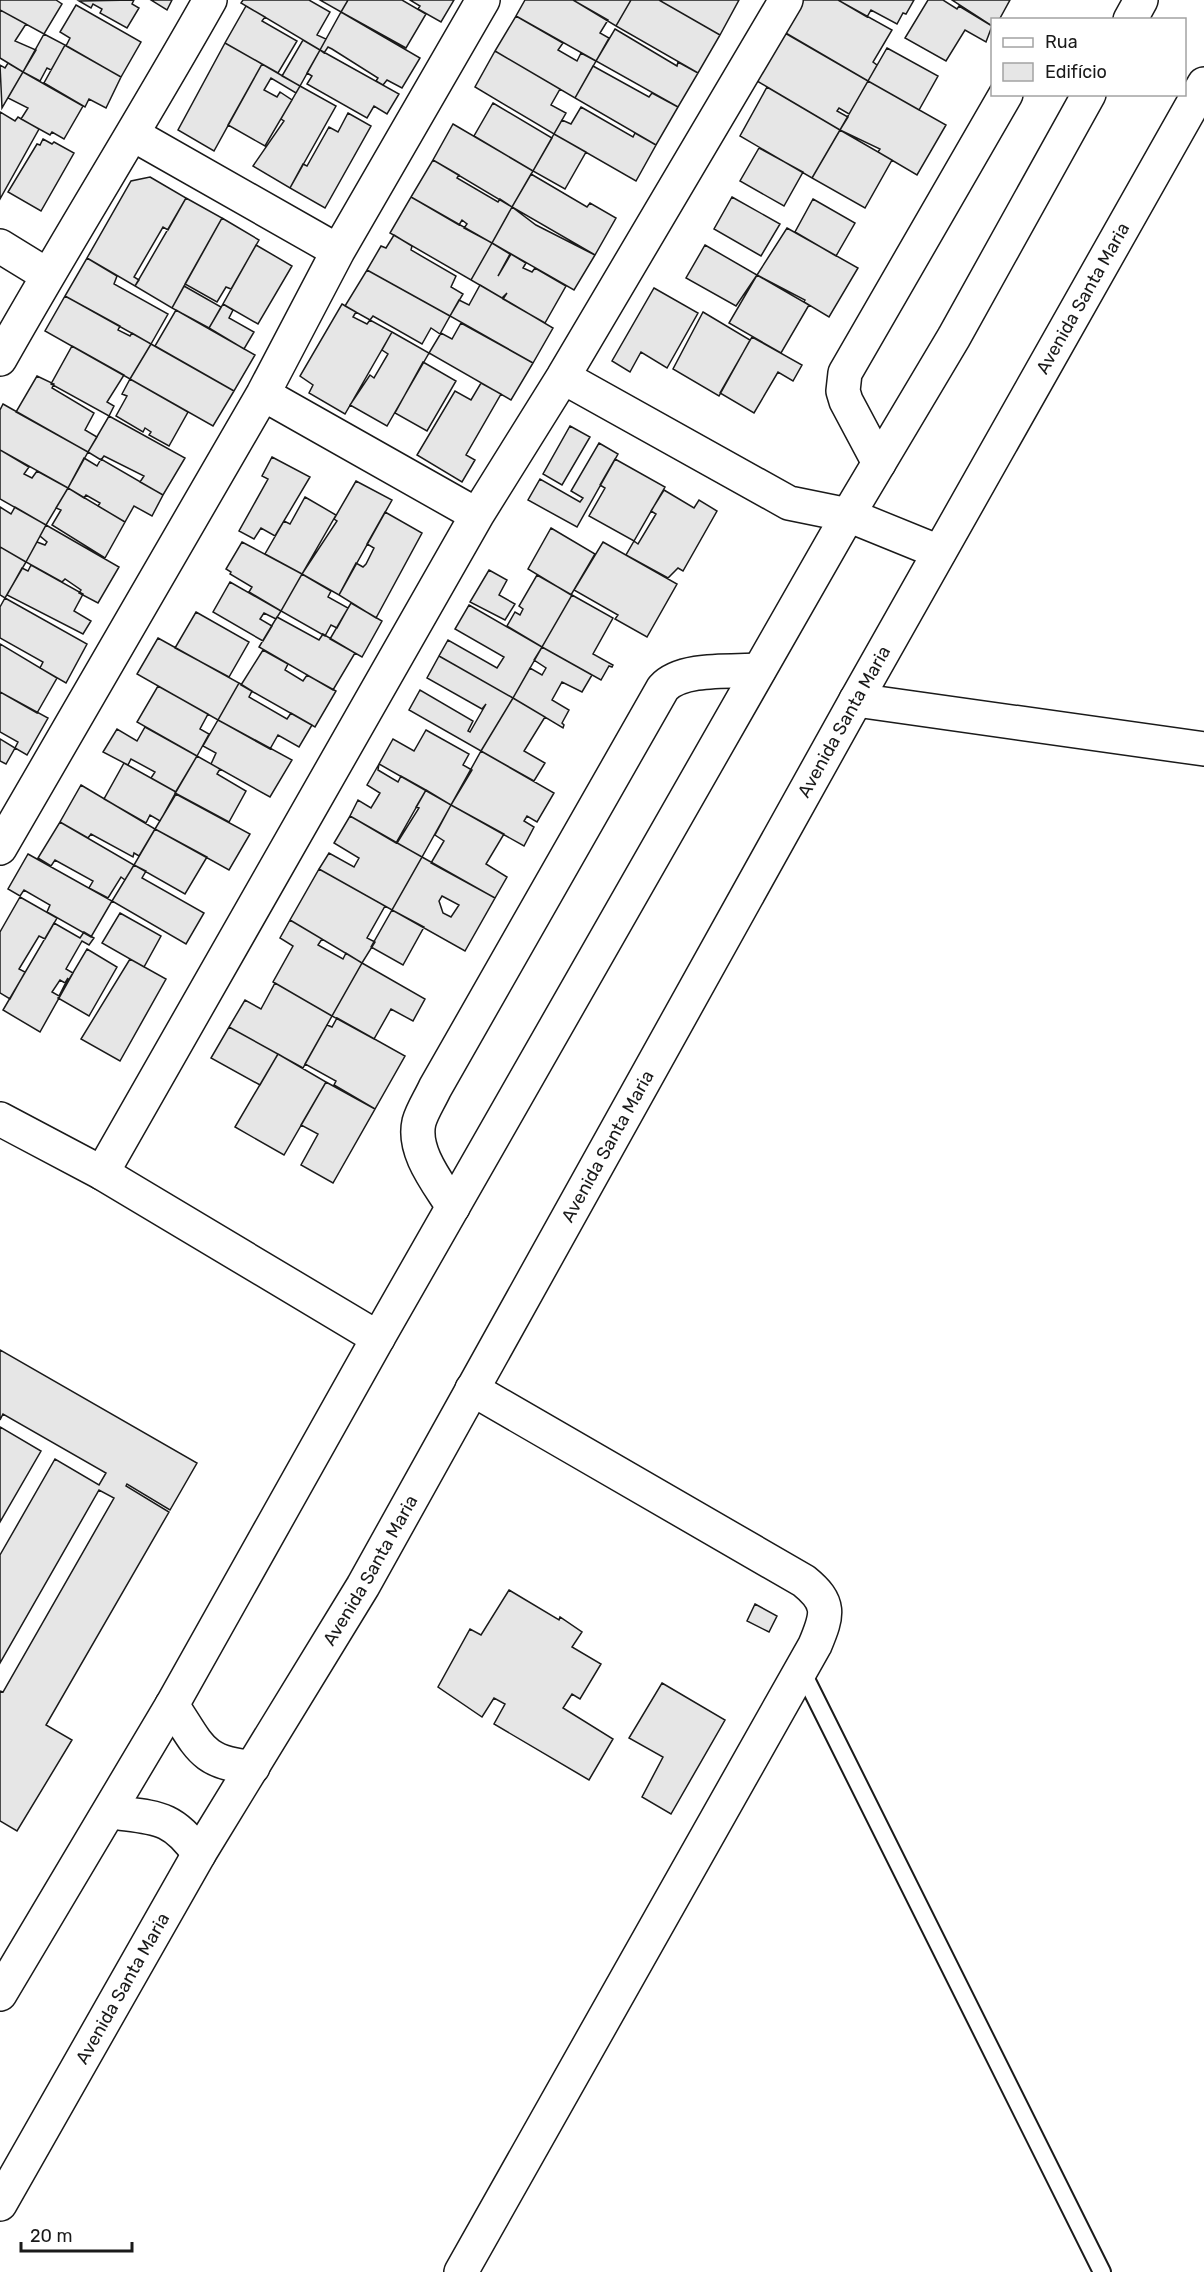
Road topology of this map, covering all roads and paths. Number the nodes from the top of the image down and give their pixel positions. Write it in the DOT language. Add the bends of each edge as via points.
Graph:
graph roads {
  1 [pos="210,0"];
  2 [pos="483,0"];
  3 [pos="786,0"];
  4 [pos="1141,0"];
  5 [pos="1131,18"];
  6 [pos="1204,84"];
  7 [pos="1005,96"];
  8 [pos="1088,96"];
  9 [pos="134,135"];
  10 [pos="0,246"];
  11 [pos="339,251"];
  12 [pos="47,275"];
  13 [pos="0,359"];
  14 [pos="563,377"];
  15 [pos="263,394"];
  16 [pos="879,463"];
  17 [pos="477,515"];
  18 [pos="848,515"];
  19 [pos="939,552"];
  20 [pos="759,670"];
  21 [pos="856,700"];
  22 [pos="1204,749"];
  23 [pos="0,848"];
  24 [pos="0,1119"];
  25 [pos="102,1173"];
  26 [pos="453,1207"];
  27 [pos="378,1338"];
  28 [pos="472,1389"];
  29 [pos="801,1669"];
  30 [pos="172,1706"];
  31 [pos="253,1767"];
  32 [pos="111,1812"];
  33 [pos="199,1854"];
  34 [pos="0,1994"];
  35 [pos="0,2204"];
  36 [pos="461,2272"];
  37 [pos="1102,2272"];
  1 -- 9 [label="street"];
  2 -- 11 [label="street"];
  3 -- 14 [label="street"];
  4 -- 5 [label="street"];
  6 -- 19 [label="street, Avenida Santa Maria"];
  7 -- 16 [label="street" via="845,373 846,401"];
  8 -- 16 [label="street"];
  9 -- 11 [label="street"];
  9 -- 12 [label="street"];
  10 -- 12 [label="street"];
  11 -- 15 [label="street"];
  12 -- 13 [label="street"];
  14 -- 17 [label="street"];
  14 -- 18 [label="street" via="789,503"];
  15 -- 17 [label="street"];
  15 -- 23 [label="street"];
  16 -- 18 [label="street"];
  17 -- 25 [label="street"];
  18 -- 19 [label="street"];
  18 -- 20 [label="street"];
  19 -- 21 [label="street, Avenida Santa Maria"];
  20 -- 26 [label="street"];
  20 -- 26 [label="street" via="685,674 663,688 419,1124 425,1160"];
  21 -- 22 [label="street"];
  21 -- 28 [label="street, Avenida Santa Maria"];
  24 -- 25 [label="street"];
  25 -- 27 [label="street"];
  26 -- 27 [label="street"];
  27 -- 30 [label="street"];
  28 -- 29 [label="street" via="804,1581 820,1594 825,1620"];
  28 -- 31 [label="street, Avenida Santa Maria" via="363,1586"];
  29 -- 36 [label="street"];
  29 -- 37 [label="lane"];
  30 -- 31 [label="street" via="213,1760 228,1766"];
  30 -- 32 [label="street"];
  31 -- 33 [label="street, Avenida Santa Maria"];
  32 -- 33 [label="street" via="168,1822 180,1829"];
  32 -- 34 [label="street"];
  33 -- 35 [label="street, Avenida Santa Maria"];
}
